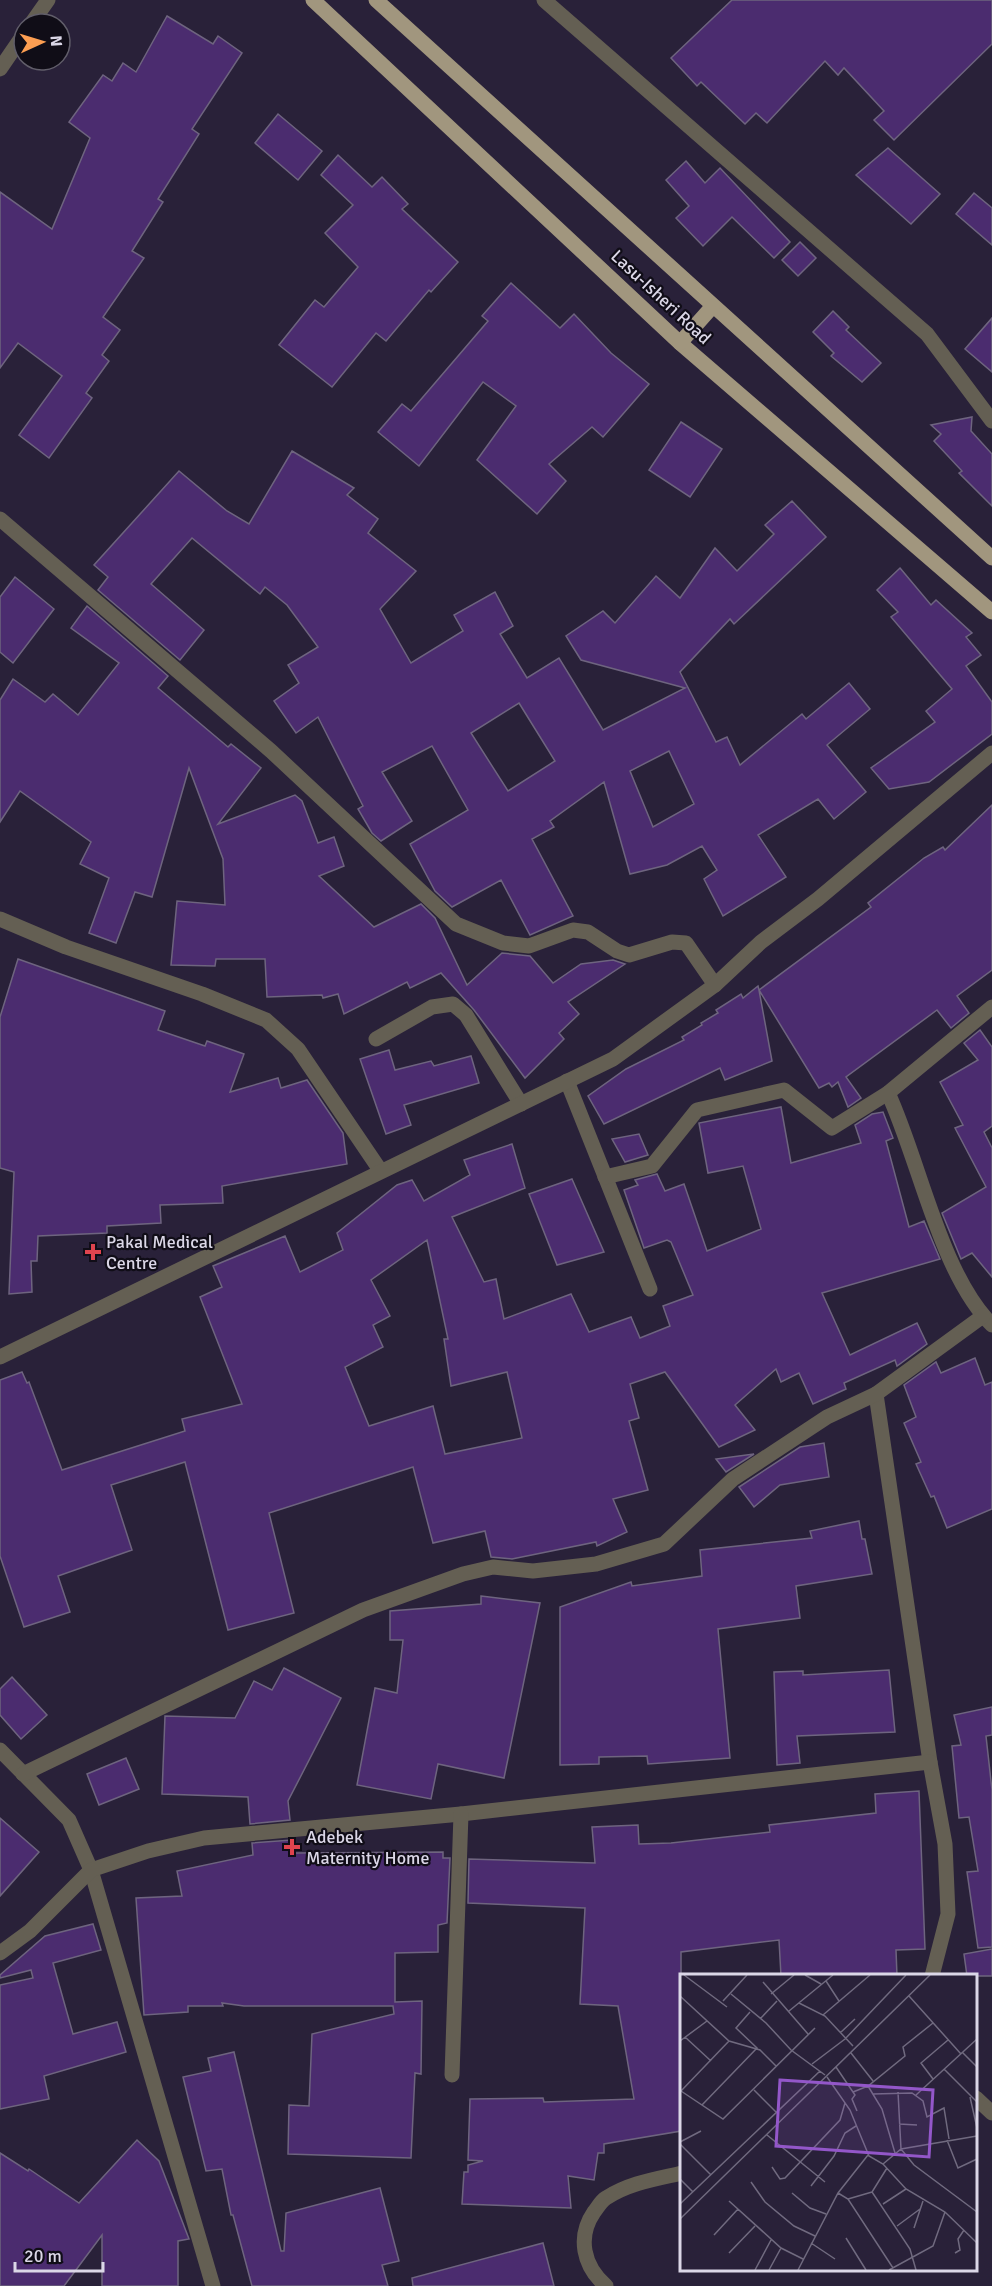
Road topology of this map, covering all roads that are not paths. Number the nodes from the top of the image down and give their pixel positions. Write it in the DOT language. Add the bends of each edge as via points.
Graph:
graph roads {
  1 [pos="313,0"];
  2 [pos="376,0"];
  3 [pos="544,0"];
  4 [pos="12,52"];
  5 [pos="0,69"];
  6 [pos="712,307"];
  7 [pos="680,343"];
  8 [pos="992,421"];
  9 [pos="0,519"];
  10 [pos="992,558"];
  11 [pos="992,612"];
  12 [pos="992,753"];
  13 [pos="0,919"];
  14 [pos="715,985"];
  15 [pos="992,1007"];
  16 [pos="376,1039"];
  17 [pos="567,1081"];
  18 [pos="888,1093"];
  19 [pos="522,1104"];
  20 [pos="380,1170"];
  21 [pos="605,1177"];
  22 [pos="650,1289"];
  23 [pos="988,1320"];
  24 [pos="0,1358"];
  25 [pos="876,1394"];
  26 [pos="0,1750"];
  27 [pos="930,1762"];
  28 [pos="24,1774"];
  29 [pos="461,1814"];
  30 [pos="91,1870"];
  31 [pos="0,1953"];
  32 [pos="933,1974"];
  33 [pos="452,2075"];
  34 [pos="977,2099"];
  35 [pos="992,2114"];
  36 [pos="680,2173"];
  37 [pos="213,2286"];
  38 [pos="606,2286"];
  1 -- 7 [label="main road, Lasu-Isheri Road"];
  2 -- 6 [label="main road, Lasu-Isheri Road"];
  3 -- 8 [label="street" via="927,334"];
  4 -- 5 [label="street"];
  6 -- 7 [label="main road"];
  6 -- 10 [label="main road, Lasu-Isheri Road"];
  7 -- 11 [label="main road, Lasu-Isheri Road"];
  9 -- 14 [label="street" via="271,751 456,924 503,944 529,946 573,930 588,932 629,955 672,942 686,943"];
  12 -- 14 [label="street" via="761,942"];
  13 -- 20 [label="street" via="66,948 266,1020 298,1049"];
  14 -- 17 [label="street" via="613,1059"];
  15 -- 18 [label="street"];
  16 -- 19 [label="street" via="432,1007 453,1004 466,1015"];
  17 -- 19 [label="street"];
  17 -- 21 [label="street"];
  18 -- 21 [label="street" via="832,1128 784,1090 697,1110 652,1166"];
  18 -- 23 [label="street" via="953,1266"];
  19 -- 20 [label="street"];
  20 -- 24 [label="street"];
  21 -- 22 [label="street"];
  23 -- 25 [label="street"];
  25 -- 27 [label="street"];
  25 -- 28 [label="street" via="827,1417 733,1479 664,1544 596,1564 533,1571 493,1567 396,1598 363,1610"];
  26 -- 28 [label="street"];
  27 -- 29 [label="street"];
  27 -- 32 [label="street" via="945,1844 948,1914"];
  28 -- 30 [label="street" via="69,1820"];
  29 -- 30 [label="street" via="204,1838"];
  29 -- 33 [label="street"];
  30 -- 31 [label="street" via="30,1932"];
  30 -- 37 [label="street"];
  34 -- 35 [label="street"];
  36 -- 38 [label="street" via="636,2183 604,2199 586,2224 582,2249"];
}
